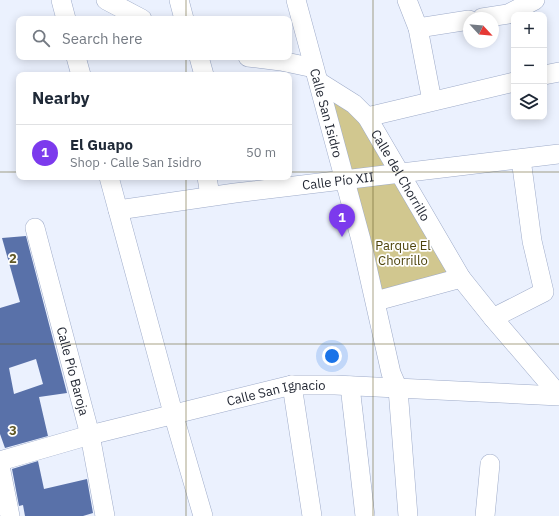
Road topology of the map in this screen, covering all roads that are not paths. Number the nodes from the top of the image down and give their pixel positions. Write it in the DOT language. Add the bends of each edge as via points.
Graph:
graph roads {
  1 [pos="61,0"];
  2 [pos="106,0"];
  3 [pos="180,0"];
  4 [pos="296,0"];
  5 [pos="407,0"];
  6 [pos="535,0"];
  7 [pos="504,7"];
  8 [pos="494,12"];
  9 [pos="65,16"];
  10 [pos="136,16"];
  11 [pos="183,16"];
  12 [pos="463,21"];
  13 [pos="418,28"];
  14 [pos="77,60"];
  15 [pos="191,60"];
  16 [pos="200,60"];
  17 [pos="260,60"];
  18 [pos="80,72"];
  19 [pos="191,72"];
  20 [pos="203,72"];
  21 [pos="559,72"];
  22 [pos="547,74"];
  23 [pos="317,75"];
  24 [pos="511,83"];
  25 [pos="432,101"];
  26 [pos="367,117"];
  27 [pos="559,154"];
  28 [pos="521,159"];
  29 [pos="401,173"];
  30 [pos="345,179"];
  31 [pos="110,180"];
  32 [pos="207,180"];
  33 [pos="232,185"];
  34 [pos="210,196"];
  35 [pos="118,210"];
  36 [pos="35,228"];
  37 [pos="461,278"];
  38 [pos="376,301"];
  39 [pos="493,318"];
  40 [pos="292,385"];
  41 [pos="350,386"];
  42 [pos="398,389"];
  43 [pos="559,395"];
  44 [pos="173,413"];
  45 [pos="90,435"];
  46 [pos="0,461"];
  47 [pos="490,464"];
  48 [pos="0,466"];
  49 [pos="10,516"];
  50 [pos="105,516"];
  51 [pos="203,516"];
  52 [pos="312,516"];
  53 [pos="365,516"];
  54 [pos="408,516"];
  55 [pos="485,516"];
  1 -- 9 [label="street"];
  2 -- 10 [label="street"];
  3 -- 11 [label="street"];
  4 -- 23 [label="street, Calle San Isidro"];
  5 -- 13 [label="street"];
  6 -- 7 [label="street"];
  7 -- 8 [label="street"];
  12 -- 13 [label="street"];
  13 -- 25 [label="street"];
  14 -- 18 [label="street"];
  15 -- 19 [label="street"];
  16 -- 20 [label="street"];
  17 -- 23 [label="street, Calle del Chorrillo"];
  21 -- 22 [label="street"];
  23 -- 26 [label="street, Calle del Chorrillo"];
  23 -- 30 [label="street, Calle San Isidro"];
  24 -- 25 [label="street"];
  25 -- 26 [label="street"];
  26 -- 29 [label="street, Calle del Chorrillo"];
  27 -- 28 [label="street, Calle Pío XII"];
  28 -- 29 [label="street, Calle Pío XII"];
  28 -- 39 [label="street" via="532,241 544,292"];
  29 -- 30 [label="street, Calle Pío XII"];
  29 -- 37 [label="street, Calle del Chorrillo"];
  30 -- 33 [label="street, Calle Pío XII"];
  30 -- 38 [label="street, Calle San Isidro"];
  31 -- 35 [label="street"];
  32 -- 34 [label="street"];
  33 -- 34 [label="street, Calle Pío XII"];
  34 -- 35 [label="street, Calle Pío XII"];
  35 -- 44 [label="street"];
  36 -- 45 [label="street, Calle Pío Baroja"];
  37 -- 38 [label="street"];
  37 -- 39 [label="street, Calle del Chorrillo"];
  38 -- 42 [label="street, Calle San Isidro" via="391,374"];
  39 -- 43 [label="street, Calle del Chorrillo"];
  40 -- 41 [label="street, Calle San Ignacio"];
  40 -- 44 [label="street, Calle San Ignacio"];
  40 -- 52 [label="street"];
  41 -- 42 [label="street, Calle San Ignacio"];
  41 -- 53 [label="street"];
  42 -- 43 [label="street, Calle San Ignacio"];
  42 -- 54 [label="street, Calle San Isidro"];
  44 -- 45 [label="street, Calle San Ignacio"];
  44 -- 51 [label="street"];
  45 -- 46 [label="street, Calle San Ignacio"];
  45 -- 50 [label="street, Calle Pío Baroja"];
  47 -- 55 [label="street"];
  48 -- 49 [label="street"];
}
